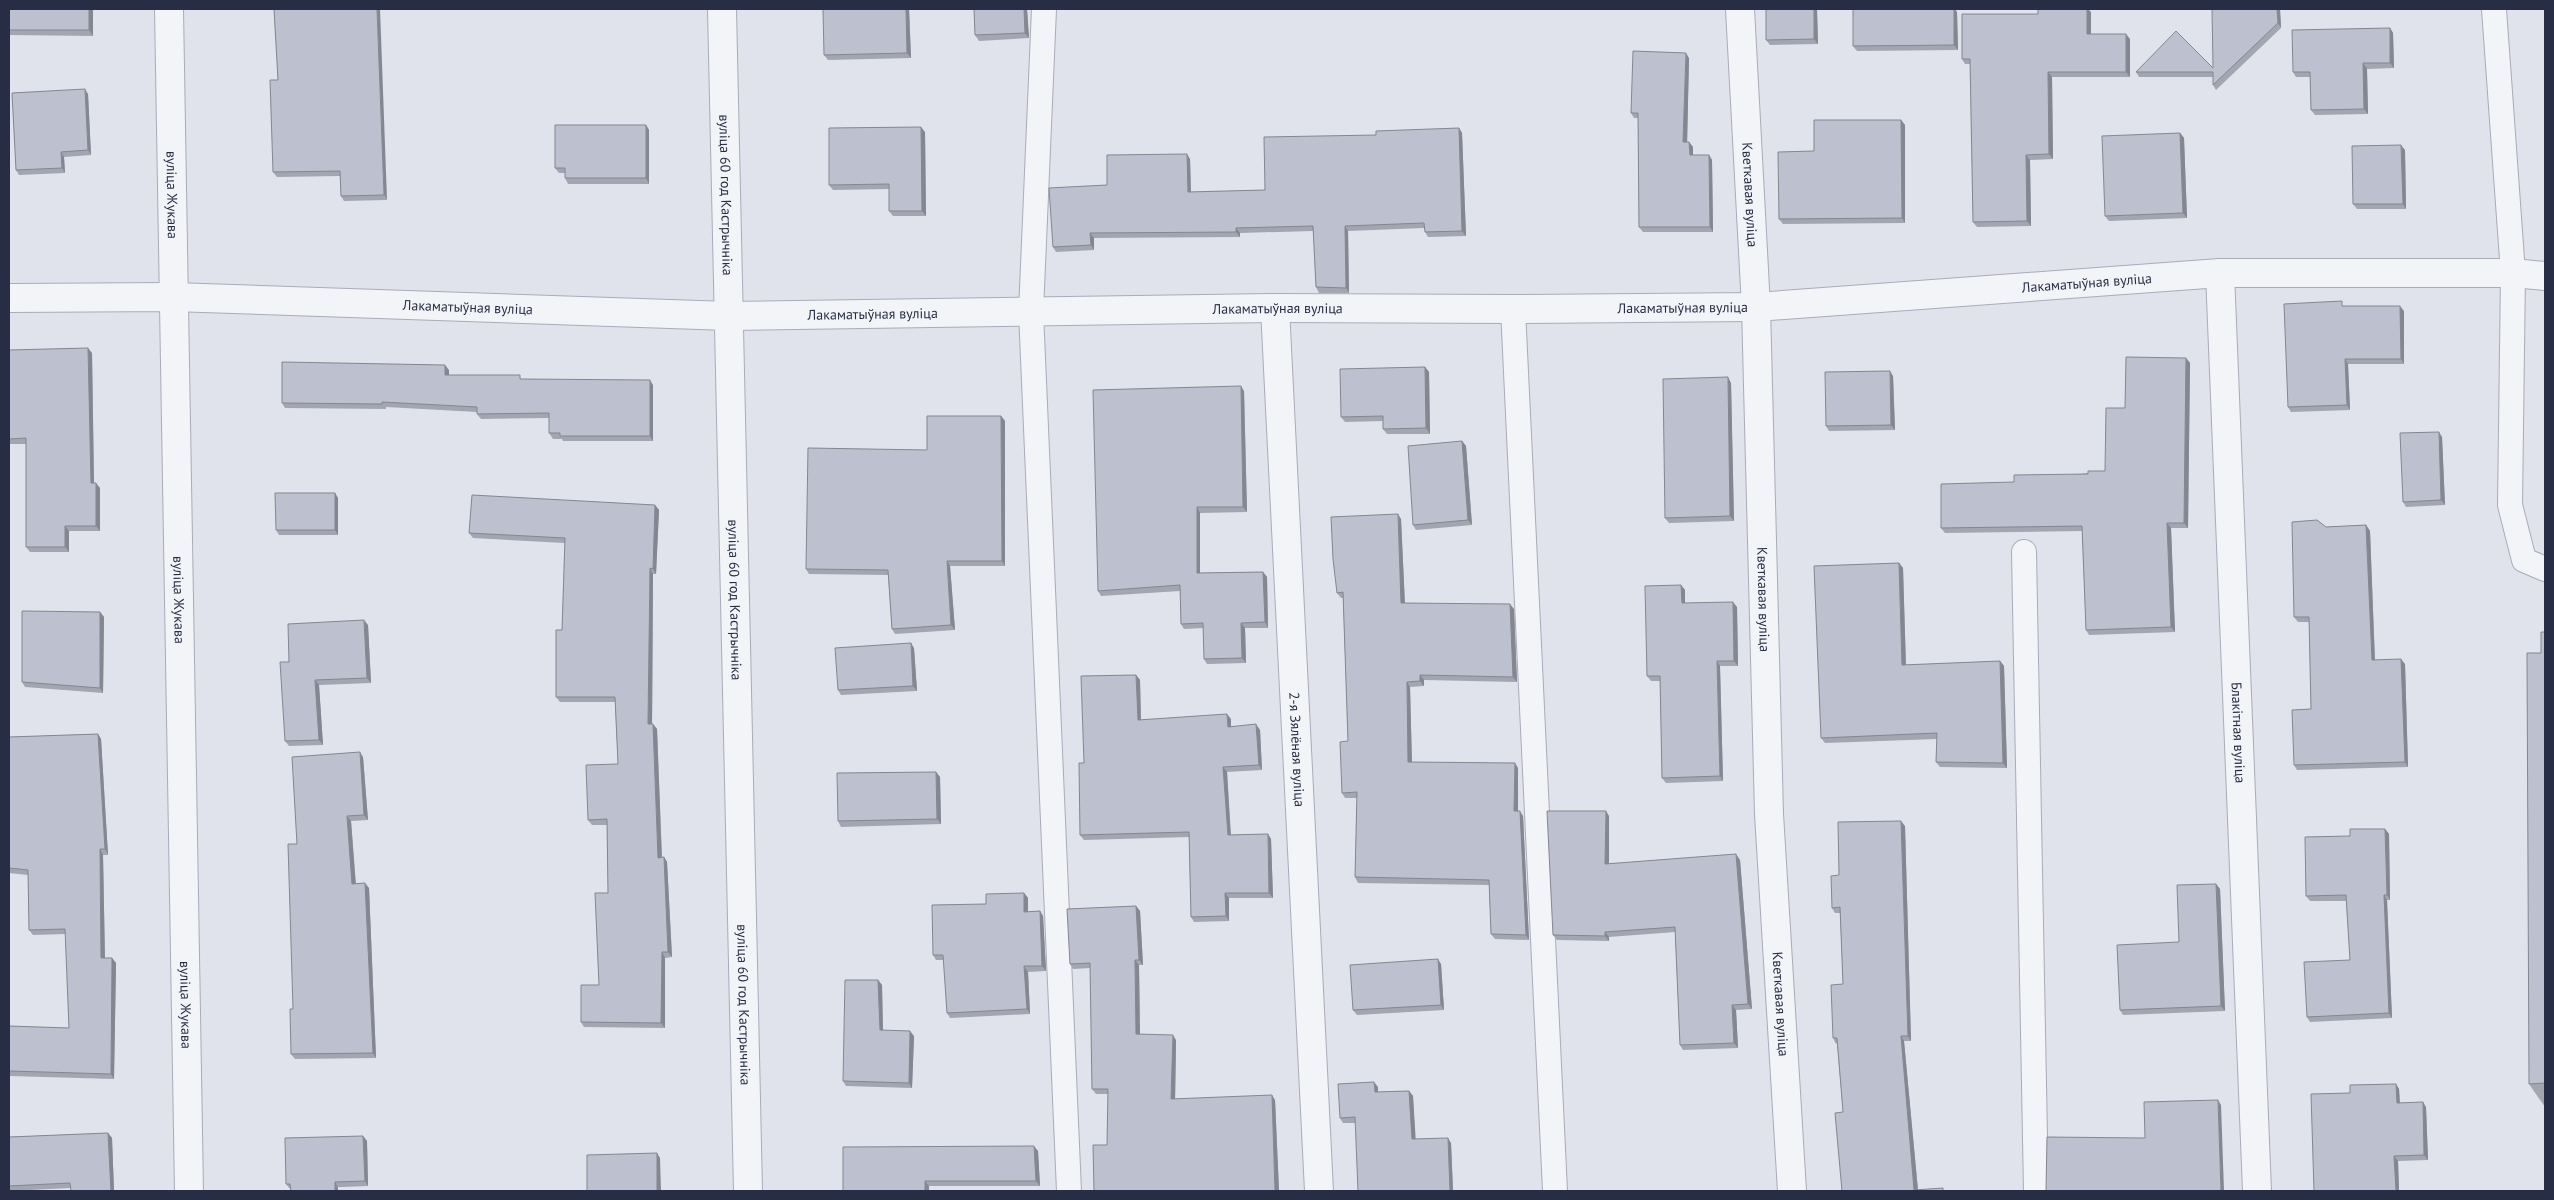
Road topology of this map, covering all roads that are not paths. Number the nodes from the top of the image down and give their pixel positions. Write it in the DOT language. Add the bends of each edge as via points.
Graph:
graph roads {
  1 [pos="169,9"];
  2 [pos="722,9"];
  3 [pos="1044,9"];
  4 [pos="1740,9"];
  5 [pos="2494,9"];
  6 [pos="2220,273"];
  7 [pos="2513,273"];
  8 [pos="2545,276"];
  9 [pos="174,297"];
  10 [pos="9,298"];
  11 [pos="1756,307"];
  12 [pos="1275,308"];
  13 [pos="1512,309"];
  14 [pos="1031,312"];
  15 [pos="729,316"];
  16 [pos="2024,552"];
  17 [pos="2545,569"];
  18 [pos="189,1191"];
  19 [pos="748,1191"];
  20 [pos="1069,1191"];
  21 [pos="1319,1191"];
  22 [pos="1554,1191"];
  23 [pos="1792,1191"];
  24 [pos="2036,1191"];
  25 [pos="2257,1191"];
  1 -- 9 [label="street, вуліца Жукава"];
  2 -- 15 [label="street, вуліца 60 год Кастрычніка"];
  3 -- 14 [label="lane"];
  4 -- 11 [label="street, Кветкавая вуліца"];
  5 -- 7 [label="lane"];
  6 -- 7 [label="street, Лакаматыўная вуліца"];
  6 -- 11 [label="street, Лакаматыўная вуліца"];
  6 -- 25 [label="street, Блакітная вуліца"];
  7 -- 8 [label="street, Лакаматыўная вуліца"];
  7 -- 17 [label="lane" via="2510,505 2524,560"];
  9 -- 10 [label="street, Лакаматыўная вуліца"];
  9 -- 15 [label="street, Лакаматыўная вуліца"];
  9 -- 18 [label="street, вуліца Жукава"];
  11 -- 13 [label="street, Лакаматыўная вуліца"];
  11 -- 23 [label="street, Кветкавая вуліца" via="1769,814"];
  12 -- 13 [label="street, Лакаматыўная вуліца"];
  12 -- 14 [label="street, Лакаматыўная вуліца"];
  12 -- 21 [label="street, 2-я Зялёная вуліца"];
  13 -- 22 [label="lane"];
  14 -- 15 [label="street, Лакаматыўная вуліца"];
  14 -- 20 [label="lane"];
  15 -- 19 [label="street, вуліца 60 год Кастрычніка"];
  16 -- 24 [label="lane"];
}
